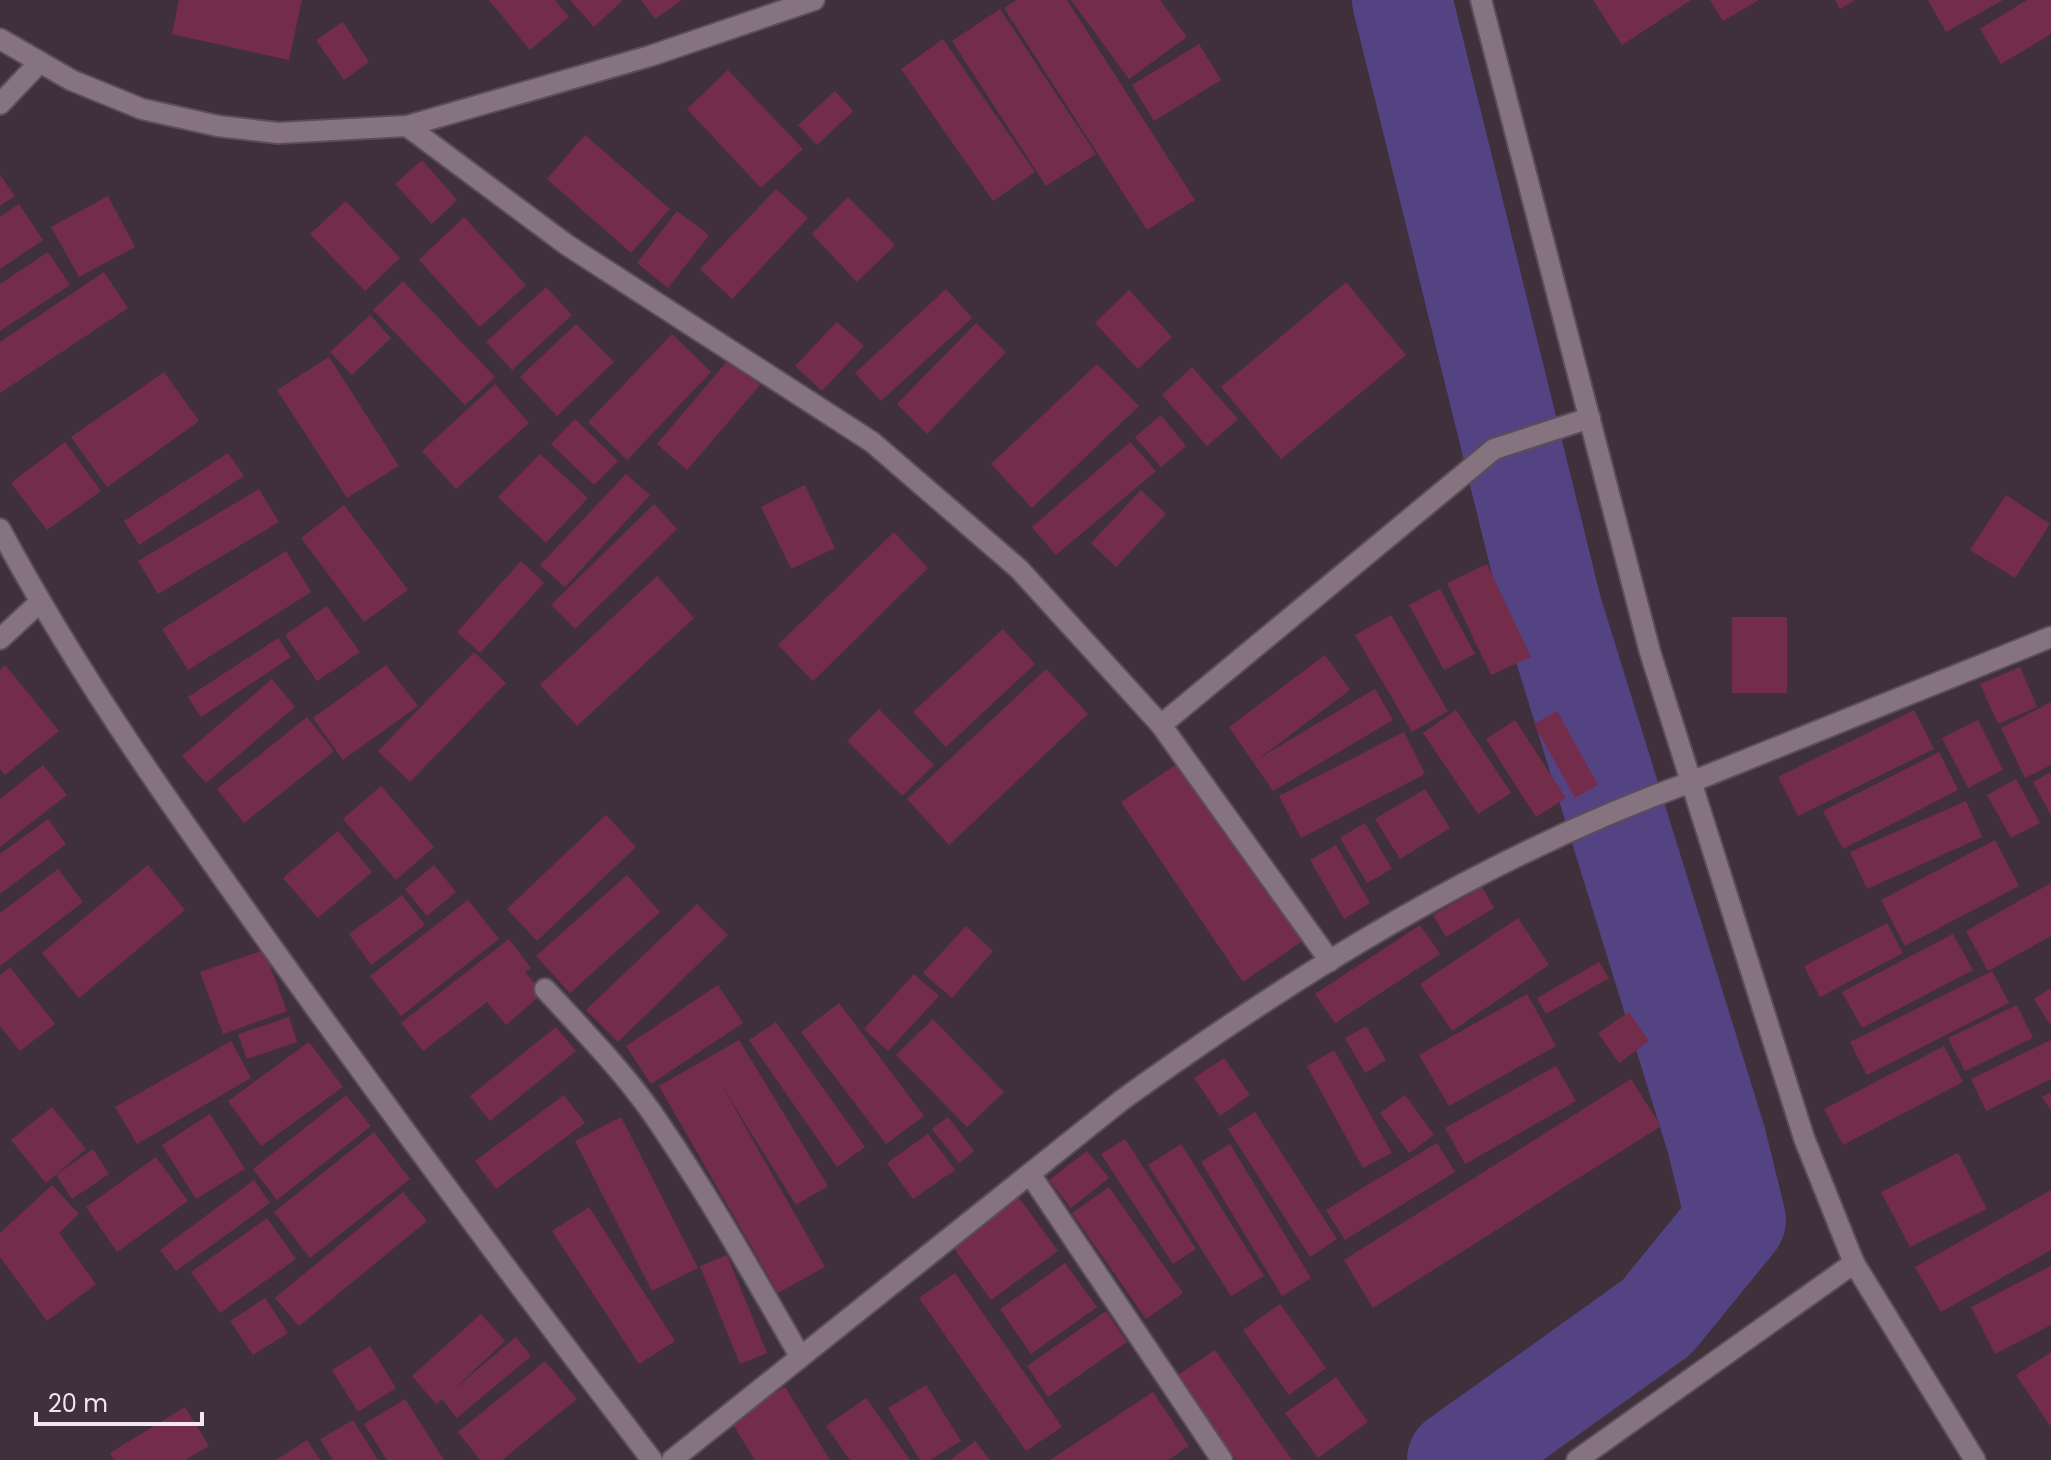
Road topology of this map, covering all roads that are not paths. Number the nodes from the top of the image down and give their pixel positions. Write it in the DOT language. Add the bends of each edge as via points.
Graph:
graph roads {
  1 [pos="814,0"];
  2 [pos="1481,0"];
  3 [pos="0,39"];
  4 [pos="40,62"];
  5 [pos="0,104"];
  6 [pos="407,126"];
  7 [pos="1590,418"];
  8 [pos="0,529"];
  9 [pos="39,603"];
  10 [pos="2051,637"];
  11 [pos="0,639"];
  12 [pos="1161,725"];
  13 [pos="1691,782"];
  14 [pos="1330,961"];
  15 [pos="545,989"];
  16 [pos="1030,1174"];
  17 [pos="1854,1263"];
  18 [pos="800,1356"];
  19 [pos="652,1460"];
  20 [pos="672,1460"];
  21 [pos="1222,1460"];
  22 [pos="1577,1460"];
  23 [pos="1975,1460"];
  1 -- 6 [label="street" via="650,56"];
  2 -- 7 [label="street"];
  3 -- 4 [label="street"];
  4 -- 5 [label="street"];
  4 -- 6 [label="street" via="142,109 218,126 278,133"];
  6 -- 12 [label="street" via="567,245 872,442 1019,569"];
  7 -- 12 [label="street" via="1506,443 1463,473"];
  7 -- 13 [label="street" via="1650,652"];
  8 -- 9 [label="street"];
  9 -- 11 [label="street"];
  9 -- 19 [label="street" via="181,819 375,1091"];
  10 -- 13 [label="street"];
  12 -- 14 [label="street"];
  13 -- 14 [label="street" via="1605,815"];
  13 -- 17 [label="street" via="1804,1138"];
  14 -- 16 [label="street" via="1192,1049"];
  15 -- 18 [label="street" via="649,1109 721,1219"];
  16 -- 18 [label="street"];
  16 -- 21 [label="street"];
  17 -- 22 [label="street"];
  17 -- 23 [label="street"];
  18 -- 20 [label="street"];
}
